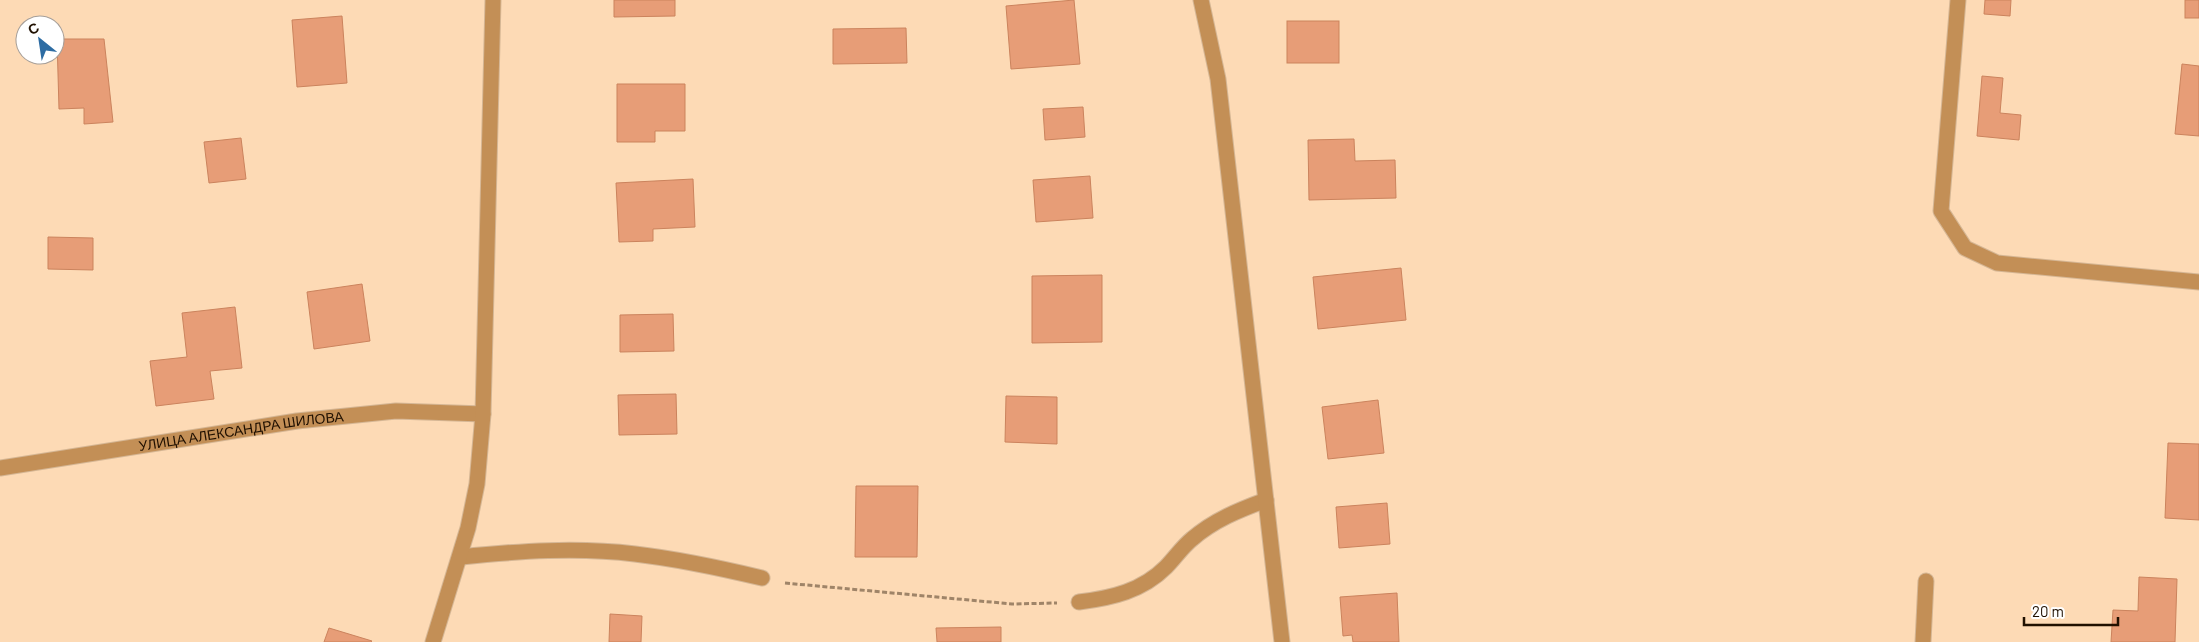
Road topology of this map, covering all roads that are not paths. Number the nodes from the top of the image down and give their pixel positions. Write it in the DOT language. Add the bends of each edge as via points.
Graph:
graph roads {
  1 [pos="493,0"];
  2 [pos="1201,0"];
  3 [pos="1958,0"];
  4 [pos="2199,282"];
  5 [pos="483,414"];
  6 [pos="0,468"];
  7 [pos="1266,500"];
  8 [pos="461,557"];
  9 [pos="762,578"];
  10 [pos="1926,581"];
  11 [pos="1079,602"];
  12 [pos="433,642"];
  13 [pos="1282,642"];
  14 [pos="1923,642"];
  1 -- 5 [label="street"];
  2 -- 7 [label="street" via="1218,79"];
  3 -- 4 [label="street" via="1941,211 1966,248 1997,262"];
  5 -- 6 [label="street, УЛИЦА АЛЕКСАНДРА ШИЛОВА" via="396,411 307,420"];
  5 -- 8 [label="street" via="476,484"];
  7 -- 11 [label="street" via="1232,512 1207,527 1144,584 1107,599"];
  7 -- 13 [label="street"];
  8 -- 9 [label="street" via="519,551 634,553"];
  8 -- 12 [label="street"];
  10 -- 14 [label="street"];
}
